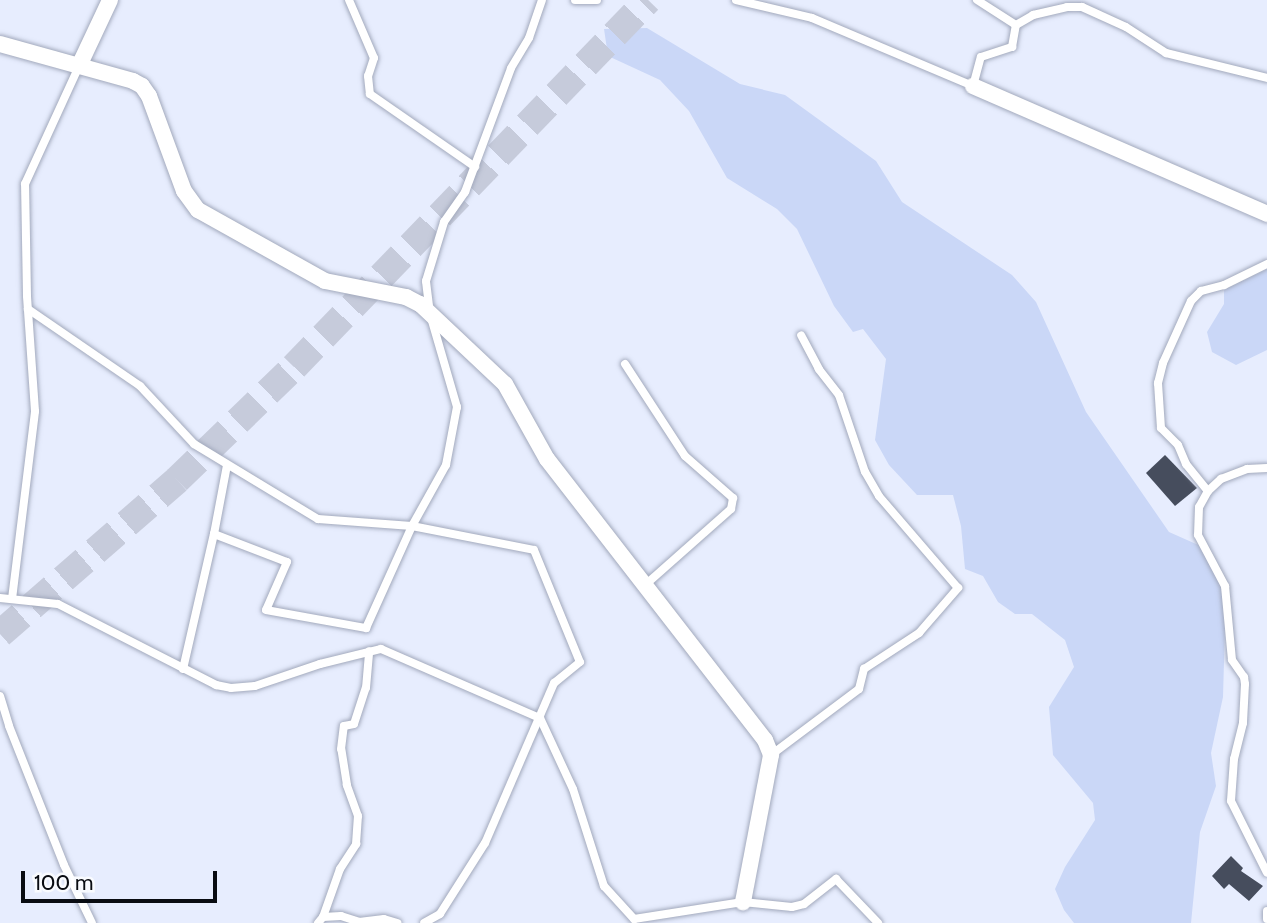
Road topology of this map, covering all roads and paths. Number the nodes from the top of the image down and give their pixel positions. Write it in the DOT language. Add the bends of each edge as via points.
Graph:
graph roads {
  1 [pos="110,0"];
  2 [pos="349,0"];
  3 [pos="542,0"];
  4 [pos="575,0"];
  5 [pos="597,0"];
  6 [pos="736,0"];
  7 [pos="977,0"];
  8 [pos="1016,25"];
  9 [pos="0,44"];
  10 [pos="79,66"];
  11 [pos="1267,78"];
  12 [pos="973,86"];
  13 [pos="475,167"];
  14 [pos="1267,214"];
  15 [pos="1267,264"];
  16 [pos="28,310"];
  17 [pos="430,314"];
  18 [pos="801,335"];
  19 [pos="625,364"];
  20 [pos="227,465"];
  21 [pos="1267,468"];
  22 [pos="1206,495"];
  23 [pos="412,527"];
  24 [pos="214,534"];
  25 [pos="645,585"];
  26 [pos="0,598"];
  27 [pos="12,599"];
  28 [pos="369,651"];
  29 [pos="183,668"];
  30 [pos="0,696"];
  31 [pos="540,718"];
  32 [pos="771,755"];
  33 [pos="1267,873"];
  34 [pos="743,902"];
  35 [pos="1267,911"];
  36 [pos="677,918"];
  37 [pos="1267,919"];
  38 [pos="320,920"];
  39 [pos="92,923"];
  40 [pos="397,923"];
  41 [pos="424,923"];
  42 [pos="877,923"];
  1 -- 10 [label="street"];
  2 -- 13 [label="lane" via="374,58 368,76 370,94"];
  3 -- 13 [label="lane" via="529,38 510,68"];
  4 -- 5 [label="lane"];
  6 -- 12 [label="lane" via="812,18"];
  7 -- 8 [label="lane"];
  8 -- 11 [label="lane" via="1033,15 1082,7 1166,52"];
  8 -- 12 [label="lane" via="1012,47 981,57"];
  9 -- 10 [label="street"];
  10 -- 16 [label="lane" via="25,184"];
  10 -- 17 [label="street" via="142,86 184,191 198,210 325,281 406,297"];
  12 -- 14 [label="street"];
  13 -- 17 [label="lane" via="465,192 444,222 426,281"];
  15 -- 22 [label="lane" via="1201,291 1191,301 1163,363 1158,421"];
  16 -- 20 [label="lane" via="140,386 194,444"];
  16 -- 27 [label="lane" via="35,411"];
  17 -- 23 [label="lane" via="457,407 446,465"];
  17 -- 25 [label="street" via="505,384 547,459"];
  18 -- 32 [label="lane" via="839,395 878,496 958,588 919,633 864,669 859,689"];
  19 -- 25 [label="lane" via="685,456 733,498 731,509"];
  20 -- 23 [label="lane" via="318,519"];
  20 -- 24 [label="lane"];
  21 -- 22 [label="lane" via="1247,469 1221,479"];
  22 -- 33 [label="lane" via="1199,507 1198,535 1225,586 1232,660 1245,684 1231,800"];
  23 -- 24 [label="lane" via="366,628 266,610 287,562"];
  23 -- 31 [label="lane" via="534,550 580,662 554,683"];
  24 -- 29 [label="lane"];
  25 -- 32 [label="street" via="765,740"];
  26 -- 27 [label="lane"];
  27 -- 29 [label="lane" via="58,604"];
  28 -- 29 [label="lane" via="255,686 216,685"];
  28 -- 31 [label="lane" via="381,649"];
  28 -- 38 [label="lane" via="366,688 355,724 344,726 341,749 358,816 356,844 340,869"];
  30 -- 39 [label="lane"];
  31 -- 36 [label="lane" via="573,789 604,886 634,919"];
  31 -- 41 [label="lane" via="485,843 440,914"];
  32 -- 34 [label="street"];
  34 -- 36 [label="lane"];
  34 -- 42 [label="lane" via="792,907 804,904 836,879"];
  35 -- 37 [label="lane"];
  38 -- 40 [label="lane" via="341,916 359,922 384,919"];
}
